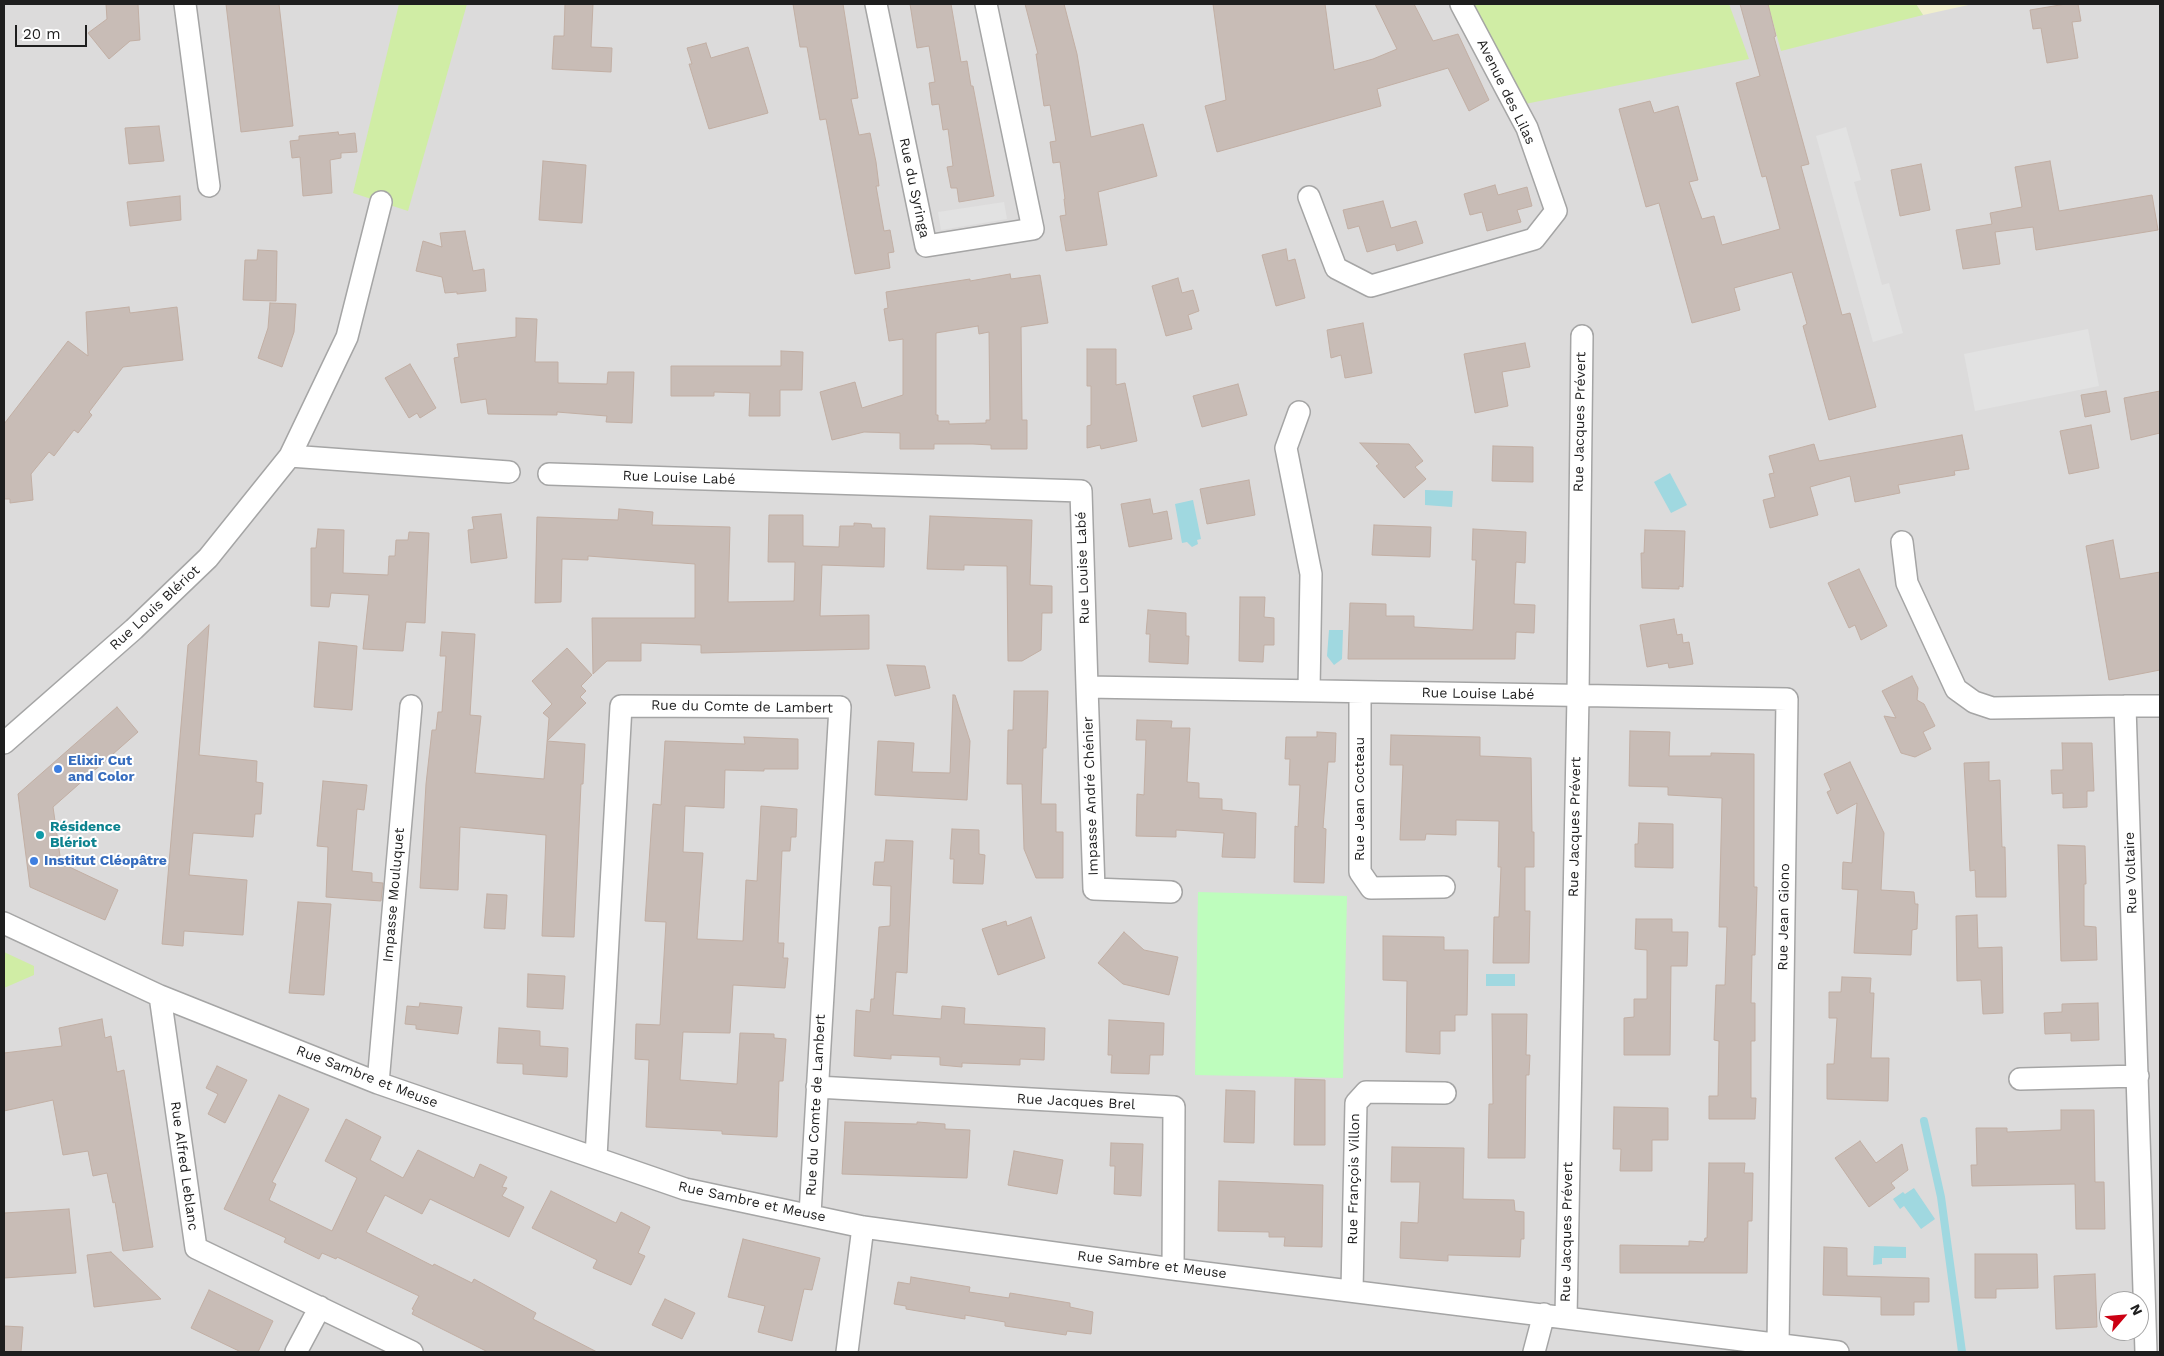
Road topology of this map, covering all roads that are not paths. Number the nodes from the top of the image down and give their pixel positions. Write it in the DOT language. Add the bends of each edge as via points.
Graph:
graph roads {
  1 [pos="185,4"];
  2 [pos="876,4"];
  3 [pos="986,4"];
  4 [pos="1461,4"];
  5 [pos="209,186"];
  6 [pos="1309,197"];
  7 [pos="381,202"];
  8 [pos="1582,336"];
  9 [pos="1300,412"];
  10 [pos="290,456"];
  11 [pos="509,472"];
  12 [pos="549,474"];
  13 [pos="1902,542"];
  14 [pos="1087,687"];
  15 [pos="1309,690"];
  16 [pos="1360,692"];
  17 [pos="1578,696"];
  18 [pos="411,706"];
  19 [pos="2125,706"];
  20 [pos="2160,706"];
  21 [pos="4,743"];
  22 [pos="1444,887"];
  23 [pos="1171,892"];
  24 [pos="4,923"];
  25 [pos="160,996"];
  26 [pos="2138,1076"];
  27 [pos="2020,1079"];
  28 [pos="378,1083"];
  29 [pos="817,1087"];
  30 [pos="1445,1093"];
  31 [pos="596,1157"];
  32 [pos="810,1214"];
  33 [pos="862,1227"];
  34 [pos="1173,1269"];
  35 [pos="1352,1290"];
  36 [pos="320,1307"];
  37 [pos="1544,1314"];
  38 [pos="1566,1317"];
  39 [pos="1778,1345"];
  40 [pos="296,1352"];
  41 [pos="412,1352"];
  42 [pos="847,1352"];
  43 [pos="1534,1352"];
  44 [pos="1824,1352"];
  45 [pos="2146,1352"];
  1 -- 5 [label="street"];
  2 -- 3 [label="street, Rue du Syringa" via="926,246 1033,229"];
  4 -- 6 [label="street, Avenue des Lilas" via="1527,128 1556,211 1534,239 1372,286 1336,268"];
  7 -- 10 [label="street, Rue Louis Blériot" via="347,337"];
  8 -- 17 [label="street, Rue Jacques Prévert"];
  9 -- 15 [label="street" via="1286,448 1311,574"];
  10 -- 11 [label="street"];
  10 -- 21 [label="street, Rue Louis Blériot" via="208,558 134,629"];
  12 -- 14 [label="street, Rue Louise Labé" via="1081,491"];
  13 -- 19 [label="street" via="1907,583 1956,688 1974,702 1992,708"];
  14 -- 15 [label="street, Rue Louise Labé"];
  14 -- 23 [label="street, Impasse André Chénier" via="1094,889"];
  15 -- 16 [label="street, Rue Louise Labé"];
  16 -- 17 [label="street, Rue Louise Labé"];
  16 -- 22 [label="street, Rue Jean Cocteau" via="1360,872 1371,888"];
  17 -- 38 [label="street, Rue Jacques Prévert"];
  17 -- 39 [label="street, Rue Jean Giono" via="1788,699"];
  18 -- 28 [label="street, Impasse Mouluquet"];
  19 -- 20 [label="street"];
  19 -- 26 [label="street, Rue Voltaire"];
  24 -- 25 [label="street, Rue Sambre et Meuse"];
  25 -- 28 [label="street, Rue Sambre et Meuse"];
  25 -- 36 [label="street, Rue Alfred Leblanc" via="196,1248"];
  26 -- 27 [label="street"];
  26 -- 45 [label="street, Rue Voltaire"];
  28 -- 31 [label="street, Rue Sambre et Meuse"];
  29 -- 31 [label="street, Rue du Comte de Lambert" via="840,707 621,706"];
  29 -- 32 [label="street, Rue du Comte de Lambert"];
  29 -- 34 [label="street, Rue Jacques Brel" via="1174,1107"];
  30 -- 35 [label="street, Rue François Villon" via="1366,1092 1356,1103"];
  31 -- 32 [label="street, Rue Sambre et Meuse" via="686,1189"];
  32 -- 33 [label="street, Rue Sambre et Meuse"];
  33 -- 34 [label="street, Rue Sambre et Meuse"];
  33 -- 42 [label="street"];
  34 -- 35 [label="street, Rue Sambre et Meuse"];
  35 -- 37 [label="street, Rue Sambre et Meuse"];
  36 -- 40 [label="street"];
  36 -- 41 [label="street, Rue Alfred Leblanc"];
  37 -- 38 [label="street, Rue Sambre et Meuse"];
  37 -- 43 [label="street"];
  38 -- 39 [label="street, Rue Sambre et Meuse"];
  39 -- 44 [label="street, Rue Sambre et Meuse"];
}
